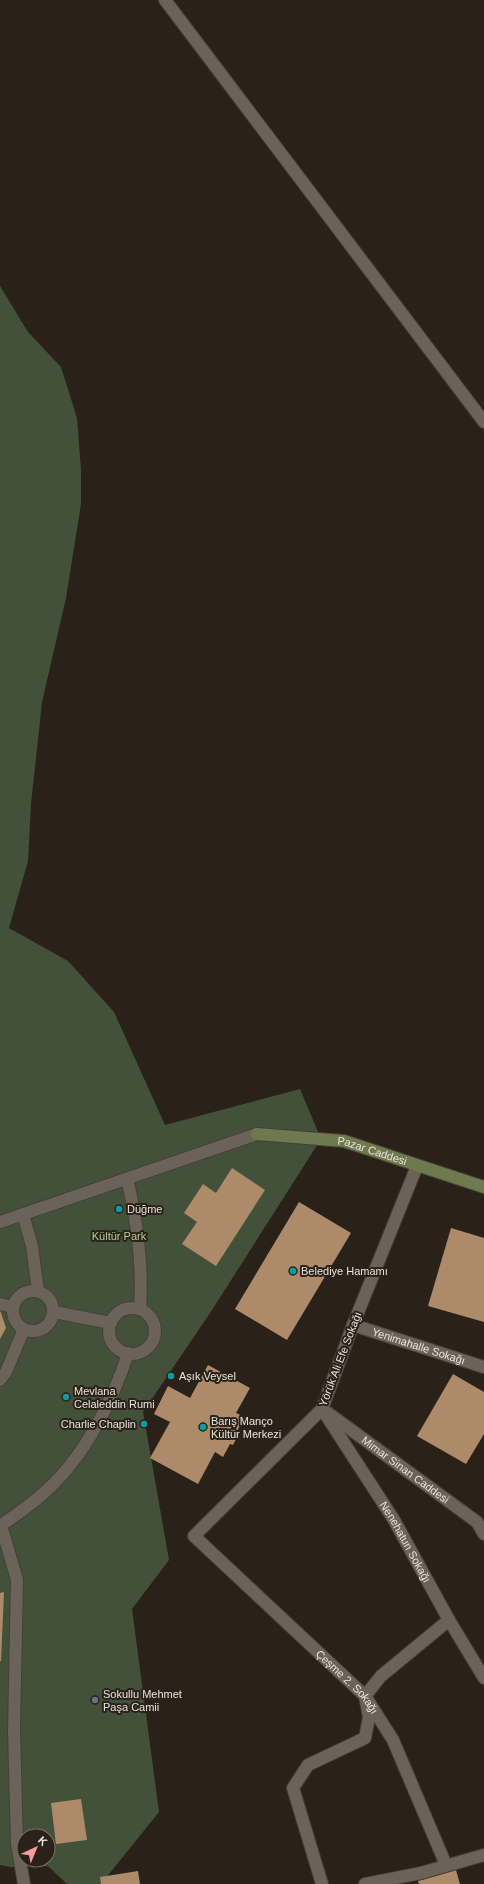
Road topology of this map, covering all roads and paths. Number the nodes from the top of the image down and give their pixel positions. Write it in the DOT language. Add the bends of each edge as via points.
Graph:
graph roads {
  1 [pos="165,0"];
  2 [pos="484,422"];
  3 [pos="257,1134"];
  4 [pos="417,1166"];
  5 [pos="127,1179"];
  6 [pos="484,1187"];
  7 [pos="23,1214"];
  8 [pos="0,1222"];
  9 [pos="38,1291"];
  10 [pos="0,1304"];
  11 [pos="14,1307"];
  12 [pos="140,1309"];
  13 [pos="54,1312"];
  14 [pos="111,1323"];
  15 [pos="353,1325"];
  16 [pos="24,1329"];
  17 [pos="128,1353"];
  18 [pos="484,1367"];
  19 [pos="0,1380"];
  20 [pos="322,1409"];
  21 [pos="482,1521"];
  22 [pos="0,1526"];
  23 [pos="484,1534"];
  24 [pos="194,1536"];
  25 [pos="449,1620"];
  26 [pos="484,1678"];
  27 [pos="365,1696"];
  28 [pos="484,1855"];
  29 [pos="446,1865"];
  30 [pos="24,1884"];
  31 [pos="322,1884"];
  32 [pos="365,1884"];
  1 -- 2 [label="street"];
  3 -- 4 [label="main road, Pazar Caddesi" via="344,1141"];
  3 -- 5 [label="street"];
  4 -- 6 [label="main road, Pazar Caddesi"];
  4 -- 15 [label="street, Yörük Ali Efe Sokağı"];
  5 -- 7 [label="street"];
  5 -- 12 [label="street" via="138,1247"];
  7 -- 8 [label="street"];
  7 -- 9 [label="street" via="32,1246"];
  9 -- 11 [label="street" via="25,1292 15,1301"];
  9 -- 13 [label="street" via="49,1298"];
  10 -- 11 [label="street"];
  11 -- 16 [label="street" via="15,1320"];
  12 -- 14 [label="street" via="126,1308 114,1317"];
  12 -- 17 [label="street" via="147,1313 155,1324 154,1340 144,1351"];
  13 -- 14 [label="street"];
  13 -- 16 [label="street" via="43,1329"];
  14 -- 17 [label="street" via="111,1339 121,1351"];
  15 -- 18 [label="street, Yenimahalle Sokağı"];
  15 -- 20 [label="street, Yörük Ali Efe Sokağı"];
  16 -- 19 [label="street" via="6,1372"];
  17 -- 22 [label="street" via="106,1411 66,1470 47,1491"];
  20 -- 21 [label="street, Mimar Sinan Caddesi"];
  20 -- 24 [label="street, Yörük Ali Efe Sokağı"];
  20 -- 25 [label="street, Nenehatun Sokağı" via="394,1520"];
  21 -- 23 [label="street, Mimar Sinan Caddesi"];
  22 -- 30 [label="street" via="17,1580 14,1730 17,1844"];
  24 -- 27 [label="street, Çeşme 2. Sokağı"];
  25 -- 26 [label="street, Nenehatun Sokağı"];
  25 -- 27 [label="street" via="381,1676"];
  27 -- 29 [label="street, Çeşme 2. Sokağı" via="393,1740"];
  27 -- 31 [label="street" via="369,1717 364,1738 308,1765 293,1788"];
  28 -- 29 [label="street"];
  29 -- 32 [label="street" via="421,1873"];
}
